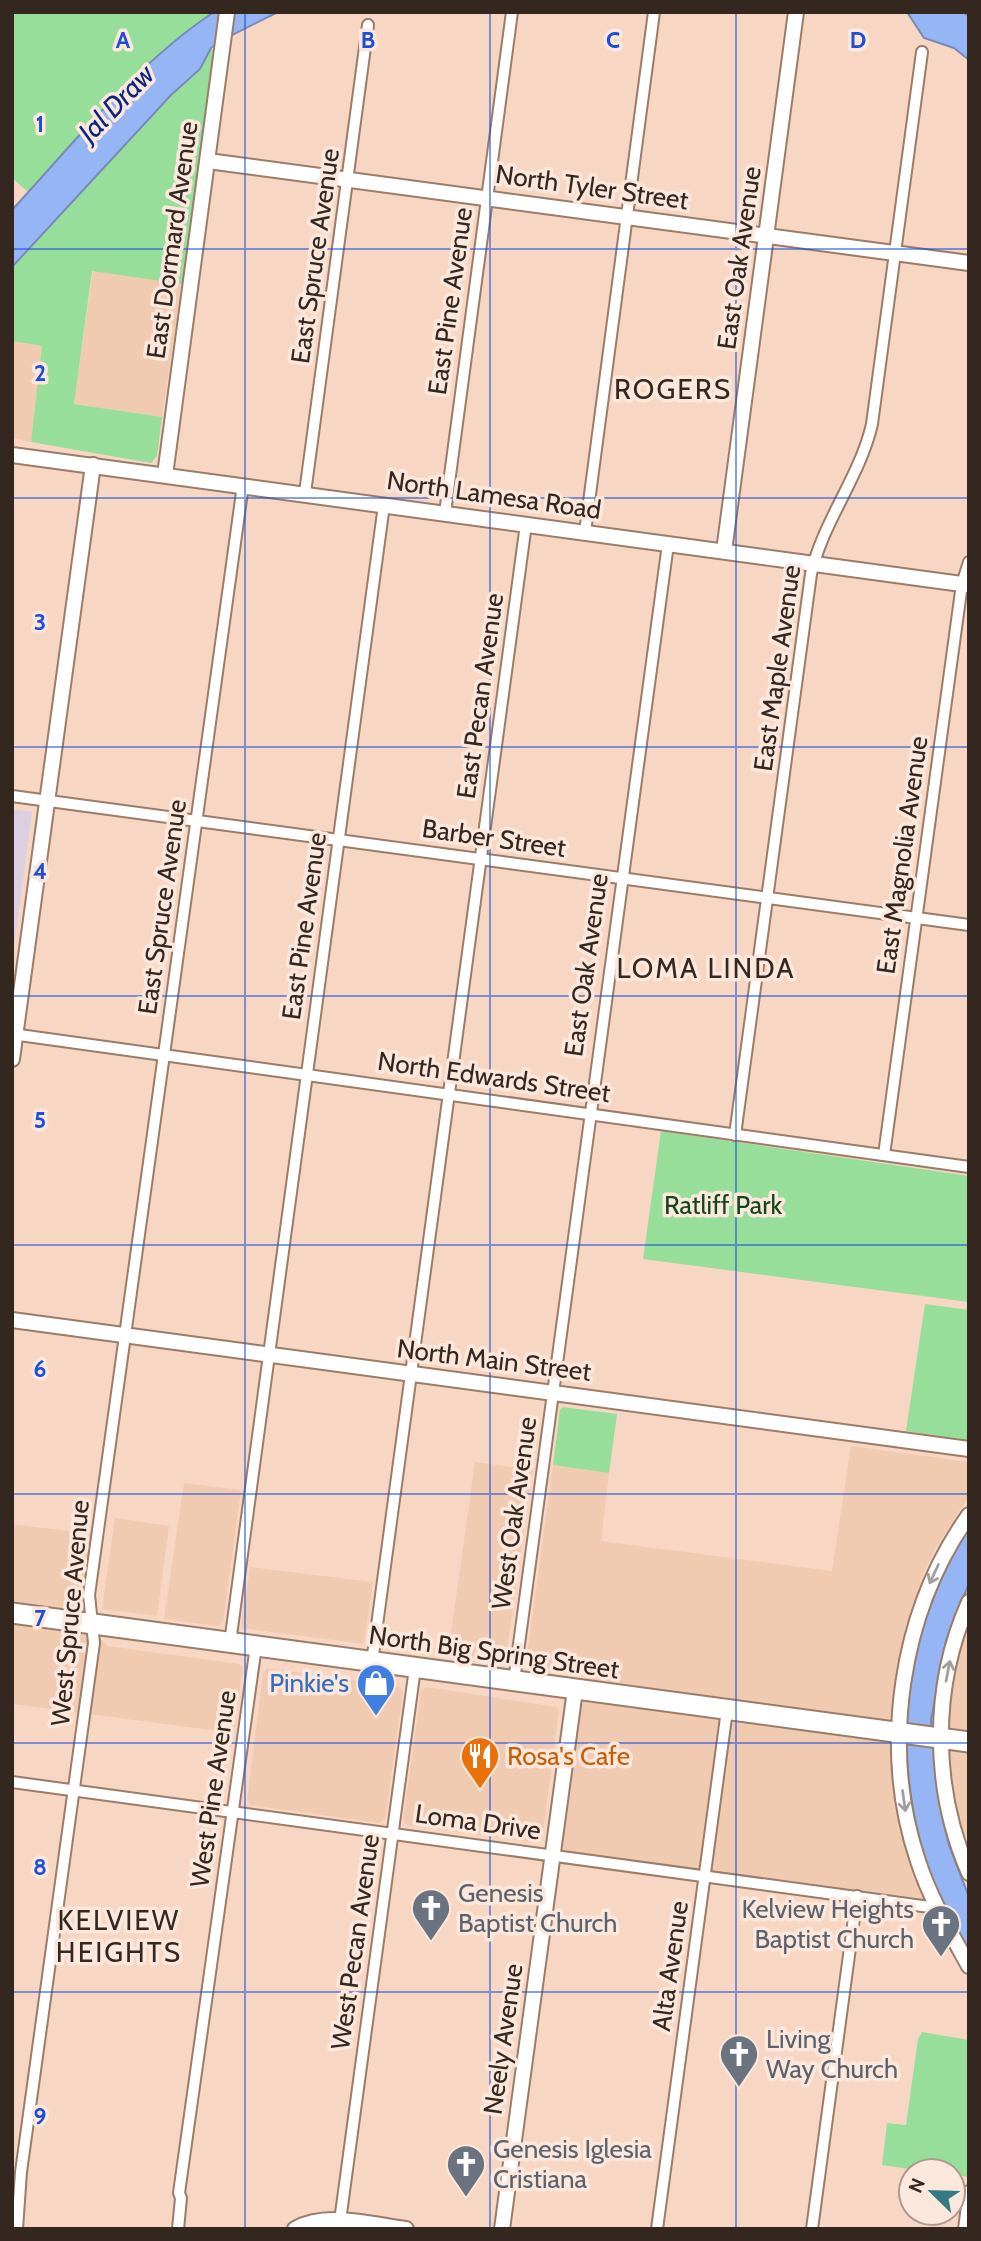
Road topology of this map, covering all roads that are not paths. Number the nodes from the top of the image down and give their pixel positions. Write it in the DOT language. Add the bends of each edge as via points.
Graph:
graph roads {
  1 [pos="227,12"];
  2 [pos="513,12"];
  3 [pos="654,12"];
  4 [pos="796,12"];
  5 [pos="368,25"];
  6 [pos="922,52"];
  7 [pos="208,161"];
  8 [pos="348,179"];
  9 [pos="487,198"];
  10 [pos="628,216"];
  11 [pos="767,236"];
  12 [pos="895,253"];
  13 [pos="969,263"];
  14 [pos="12,455"];
  15 [pos="93,466"];
  16 [pos="165,475"];
  17 [pos="243,485"];
  18 [pos="305,493"];
  19 [pos="384,505"];
  20 [pos="445,513"];
  21 [pos="526,524"];
  22 [pos="585,531"];
  23 [pos="668,544"];
  24 [pos="724,551"];
  25 [pos="969,562"];
  26 [pos="814,564"];
  27 [pos="966,585"];
  28 [pos="12,796"];
  29 [pos="47,801"];
  30 [pos="197,820"];
  31 [pos="338,840"];
  32 [pos="481,859"];
  33 [pos="622,878"];
  34 [pos="768,898"];
  35 [pos="916,918"];
  36 [pos="969,925"];
  37 [pos="14,1035"];
  38 [pos="164,1055"];
  39 [pos="12,1059"];
  40 [pos="307,1074"];
  41 [pos="449,1093"];
  42 [pos="591,1113"];
  43 [pos="735,1135"];
  44 [pos="884,1155"];
  45 [pos="969,1167"];
  46 [pos="12,1320"];
  47 [pos="126,1336"];
  48 [pos="268,1354"];
  49 [pos="411,1374"];
  50 [pos="553,1392"];
  51 [pos="969,1449"];
  52 [pos="969,1515"];
  53 [pos="969,1602"];
  54 [pos="12,1613"];
  55 [pos="93,1624"];
  56 [pos="230,1643"];
  57 [pos="256,1646"];
  58 [pos="372,1662"];
  59 [pos="415,1668"];
  60 [pos="514,1681"];
  61 [pos="575,1690"];
  62 [pos="727,1710"];
  63 [pos="900,1733"];
  64 [pos="941,1738"];
  65 [pos="969,1742"];
  66 [pos="12,1782"];
  67 [pos="74,1790"];
  68 [pos="233,1811"];
  69 [pos="393,1833"];
  70 [pos="552,1855"];
  71 [pos="969,1873"];
  72 [pos="705,1875"];
  73 [pos="857,1896"];
  74 [pos="937,1908"];
  75 [pos="969,1966"];
  76 [pos="969,2191"];
  77 [pos="340,2221"];
  78 [pos="17,2229"];
  79 [pos="178,2229"];
  80 [pos="295,2229"];
  81 [pos="406,2229"];
  82 [pos="502,2229"];
  83 [pos="657,2229"];
  84 [pos="812,2229"];
  85 [pos="964,2229"];
  1 -- 7 [label="street, East Dormard Avenue"];
  2 -- 9 [label="street, East Pine Avenue"];
  3 -- 10 [label="street"];
  4 -- 11 [label="street, East Oak Avenue"];
  5 -- 8 [label="street, East Spruce Avenue"];
  6 -- 12 [label="street, East Maple Avenue"];
  7 -- 8 [label="street, North Tyler Street"];
  7 -- 16 [label="street, East Dormard Avenue"];
  8 -- 9 [label="street, North Tyler Street"];
  8 -- 18 [label="street, East Spruce Avenue"];
  9 -- 10 [label="street, North Tyler Street"];
  9 -- 20 [label="street, East Pine Avenue"];
  10 -- 11 [label="street, North Tyler Street"];
  10 -- 22 [label="street"];
  11 -- 12 [label="street, North Tyler Street"];
  11 -- 24 [label="street, East Oak Avenue"];
  12 -- 13 [label="street, North Tyler Street"];
  12 -- 26 [label="street, East Maple Avenue" via="870,434"];
  14 -- 15 [label="street, North Lamesa Road"];
  15 -- 16 [label="street, North Lamesa Road"];
  15 -- 29 [label="street"];
  16 -- 17 [label="street, North Lamesa Road"];
  17 -- 18 [label="street, North Lamesa Road"];
  17 -- 30 [label="street, East Spruce Avenue"];
  18 -- 19 [label="street, North Lamesa Road"];
  19 -- 20 [label="street, North Lamesa Road"];
  19 -- 31 [label="street, East Pine Avenue"];
  20 -- 21 [label="street, North Lamesa Road"];
  21 -- 22 [label="street, North Lamesa Road"];
  21 -- 32 [label="street, East Pecan Avenue"];
  22 -- 23 [label="street, North Lamesa Road"];
  23 -- 24 [label="street, North Lamesa Road"];
  23 -- 33 [label="street, East Oak Avenue"];
  24 -- 26 [label="street, North Lamesa Road"];
  25 -- 27 [label="street, East Magnolia Avenue"];
  26 -- 27 [label="street, North Lamesa Road"];
  26 -- 34 [label="street, East Maple Avenue"];
  27 -- 35 [label="street, East Magnolia Avenue"];
  28 -- 29 [label="street, Barber Street"];
  29 -- 30 [label="street, Barber Street"];
  29 -- 37 [label="street"];
  30 -- 31 [label="street, Barber Street"];
  30 -- 38 [label="street, East Spruce Avenue"];
  31 -- 32 [label="street, Barber Street"];
  31 -- 40 [label="street, East Pine Avenue"];
  32 -- 33 [label="street, Barber Street"];
  32 -- 41 [label="street, East Pecan Avenue"];
  33 -- 34 [label="street, Barber Street"];
  33 -- 42 [label="street, East Oak Avenue"];
  34 -- 35 [label="street, Barber Street"];
  34 -- 43 [label="street, East Maple Avenue"];
  35 -- 36 [label="street, Barber Street"];
  35 -- 44 [label="street, East Magnolia Avenue"];
  37 -- 38 [label="street, North Edwards Street"];
  37 -- 39 [label="street"];
  38 -- 40 [label="street, North Edwards Street"];
  38 -- 47 [label="street, East Spruce Avenue"];
  40 -- 41 [label="street, North Edwards Street"];
  40 -- 48 [label="street, East Pine Avenue"];
  41 -- 42 [label="street, North Edwards Street"];
  41 -- 49 [label="street, East Pecan Avenue"];
  42 -- 43 [label="street, North Edwards Street"];
  42 -- 50 [label="street, East Oak Avenue"];
  43 -- 44 [label="street, North Edwards Street"];
  44 -- 45 [label="street, North Edwards Street"];
  46 -- 47 [label="street, North Main Street"];
  47 -- 48 [label="street, North Main Street"];
  47 -- 55 [label="street, West Spruce Avenue" via="89,1595"];
  48 -- 49 [label="street, North Main Street"];
  48 -- 56 [label="street"];
  49 -- 50 [label="street, North Main Street"];
  49 -- 58 [label="street"];
  50 -- 51 [label="street, North Main Street"];
  50 -- 60 [label="street, West Oak Avenue"];
  52 -- 63 [label="street, one-way" via="941,1559 921,1605 906,1667"];
  64 -- 53 [label="street, one-way" via="949,1663"];
  54 -- 55 [label="highway, North Big Spring Street"];
  55 -- 56 [label="highway, North Big Spring Street"];
  55 -- 67 [label="street, West Spruce Avenue"];
  56 -- 57 [label="highway, North Big Spring Street"];
  57 -- 58 [label="highway, North Big Spring Street"];
  57 -- 68 [label="street, West Pine Avenue"];
  58 -- 59 [label="highway, North Big Spring Street"];
  59 -- 60 [label="highway, North Big Spring Street"];
  59 -- 69 [label="street, West Pecan Avenue"];
  60 -- 61 [label="highway, North Big Spring Street"];
  61 -- 62 [label="highway, North Big Spring Street"];
  61 -- 70 [label="street, Neely Avenue"];
  62 -- 63 [label="highway, North Big Spring Street"];
  62 -- 72 [label="street, Alta Avenue"];
  63 -- 64 [label="highway, North Big Spring Street"];
  63 -- 74 [label="street, one-way" via="908,1825"];
  64 -- 65 [label="highway, North Big Spring Street"];
  64 -- 71 [label="street" via="948,1807"];
  66 -- 67 [label="street, Loma Drive"];
  67 -- 68 [label="street, Loma Drive"];
  67 -- 78 [label="street, West Spruce Avenue"];
  68 -- 69 [label="street, Loma Drive"];
  68 -- 79 [label="street, West Pine Avenue" via="179,2193"];
  69 -- 70 [label="street, Loma Drive"];
  69 -- 77 [label="street, West Pecan Avenue"];
  70 -- 72 [label="street, Loma Drive"];
  70 -- 82 [label="street, Neely Avenue"];
  72 -- 73 [label="street, Loma Drive"];
  72 -- 83 [label="street, Alta Avenue"];
  73 -- 74 [label="street, Loma Drive"];
  73 -- 84 [label="street"];
  74 -- 75 [label="street"];
  76 -- 85 [label="street"];
  77 -- 80 [label="street" via="316,2221"];
  77 -- 81 [label="street"];
}
